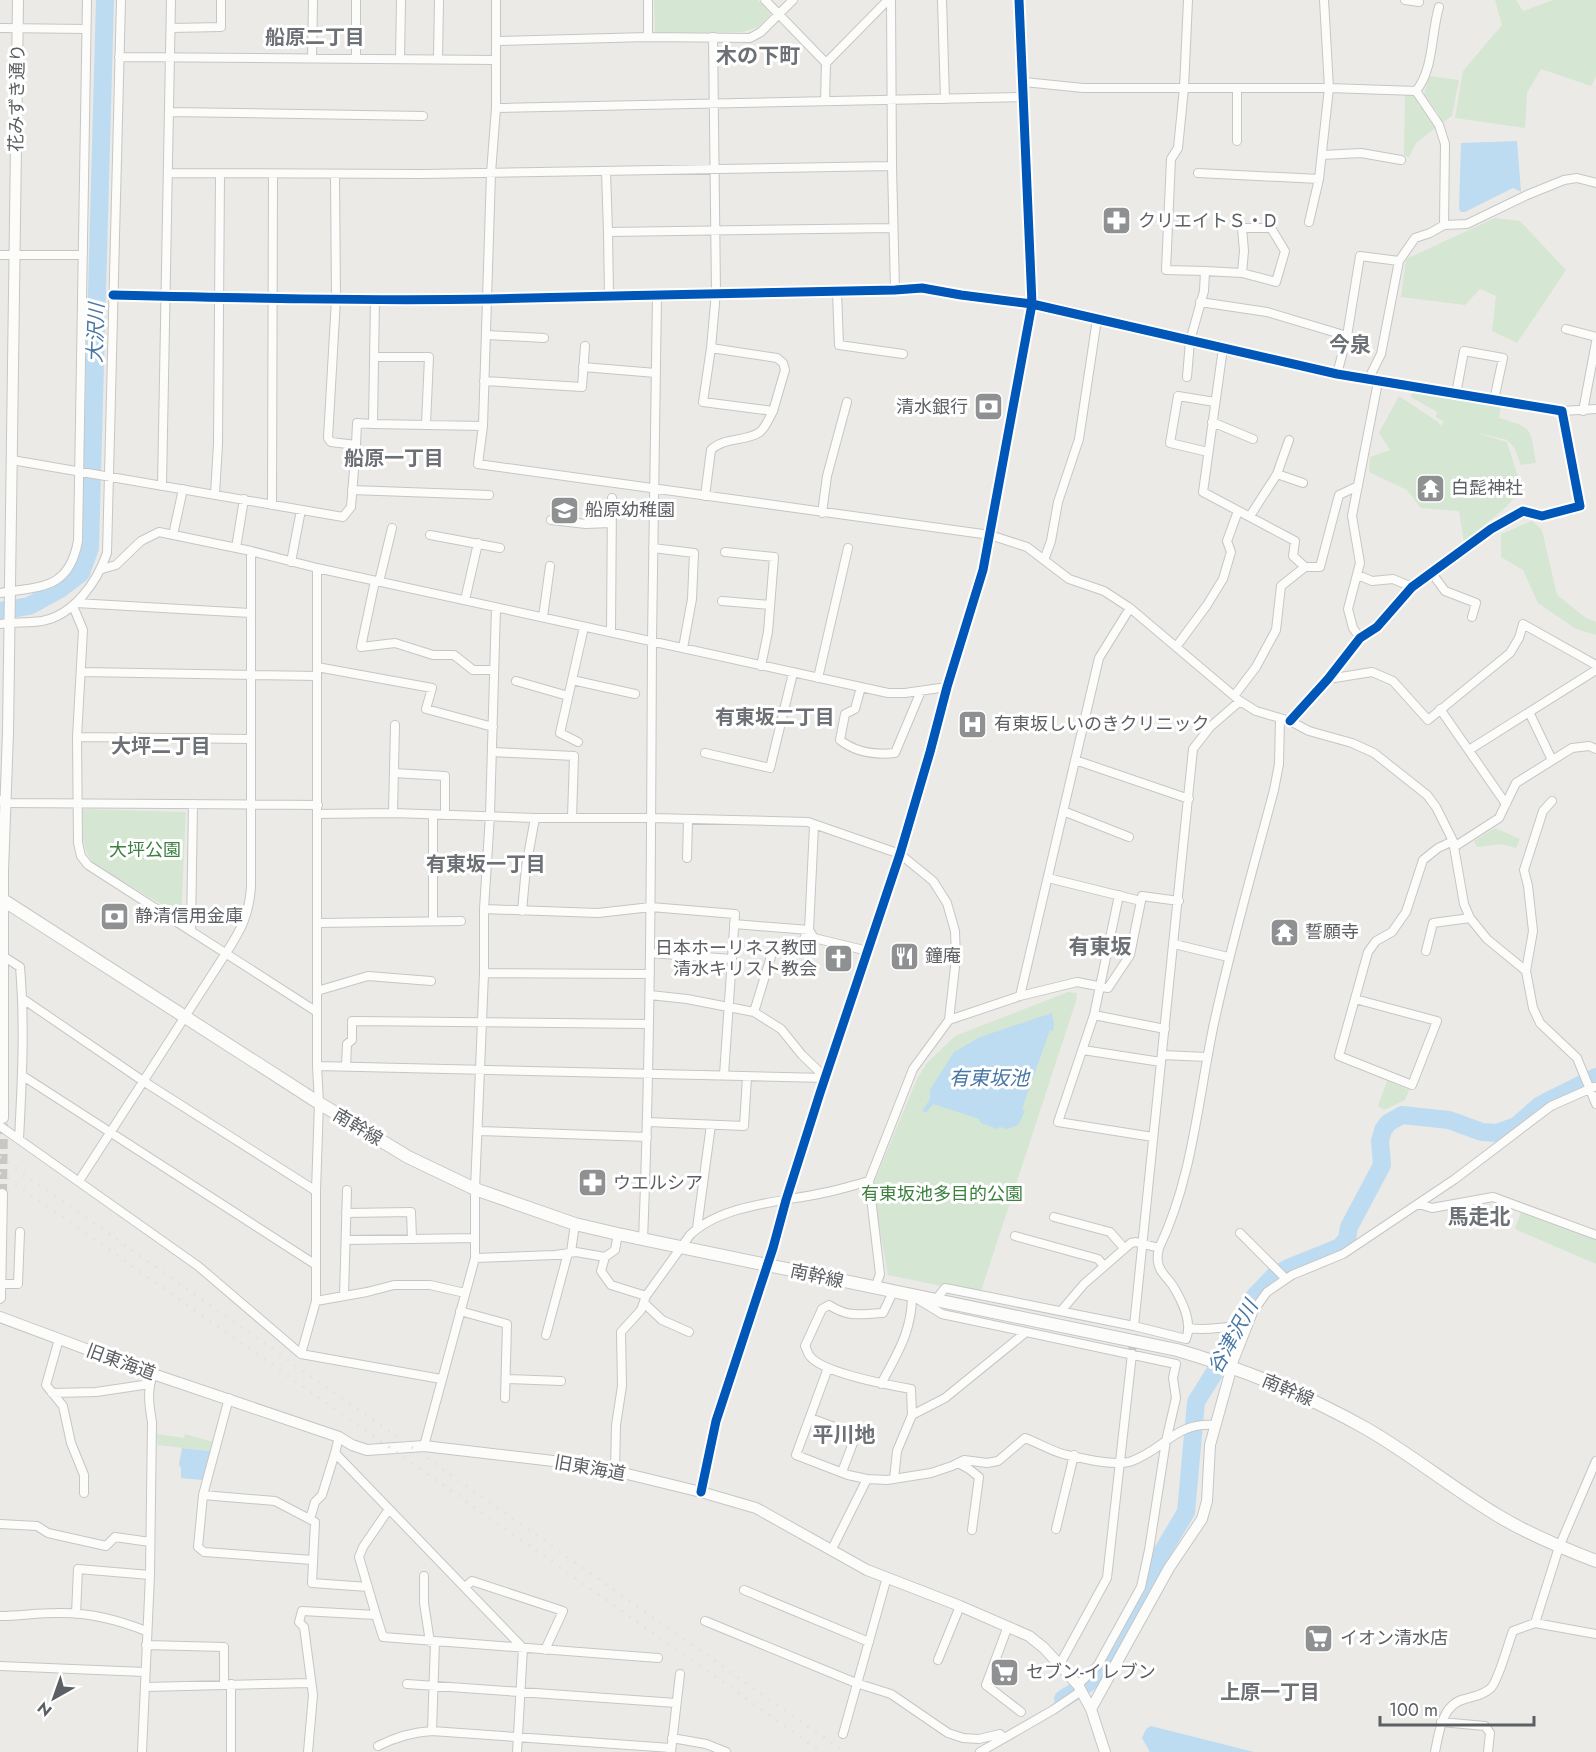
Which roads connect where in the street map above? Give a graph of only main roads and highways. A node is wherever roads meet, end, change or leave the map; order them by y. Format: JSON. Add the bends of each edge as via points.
{"nodes":[{"id":1,"x":2,"y":899,"type":"edge"},
{"id":2,"x":1596,"y":1561,"type":"edge"}],
"edges":[{"from":1,"to":2,"type":"main road","name":"南幹線","via":[[408,1157],[475,1189],[575,1224],[643,1240],[1177,1350],[1232,1366],[1325,1406],[1498,1515],[1559,1547]]}]}
